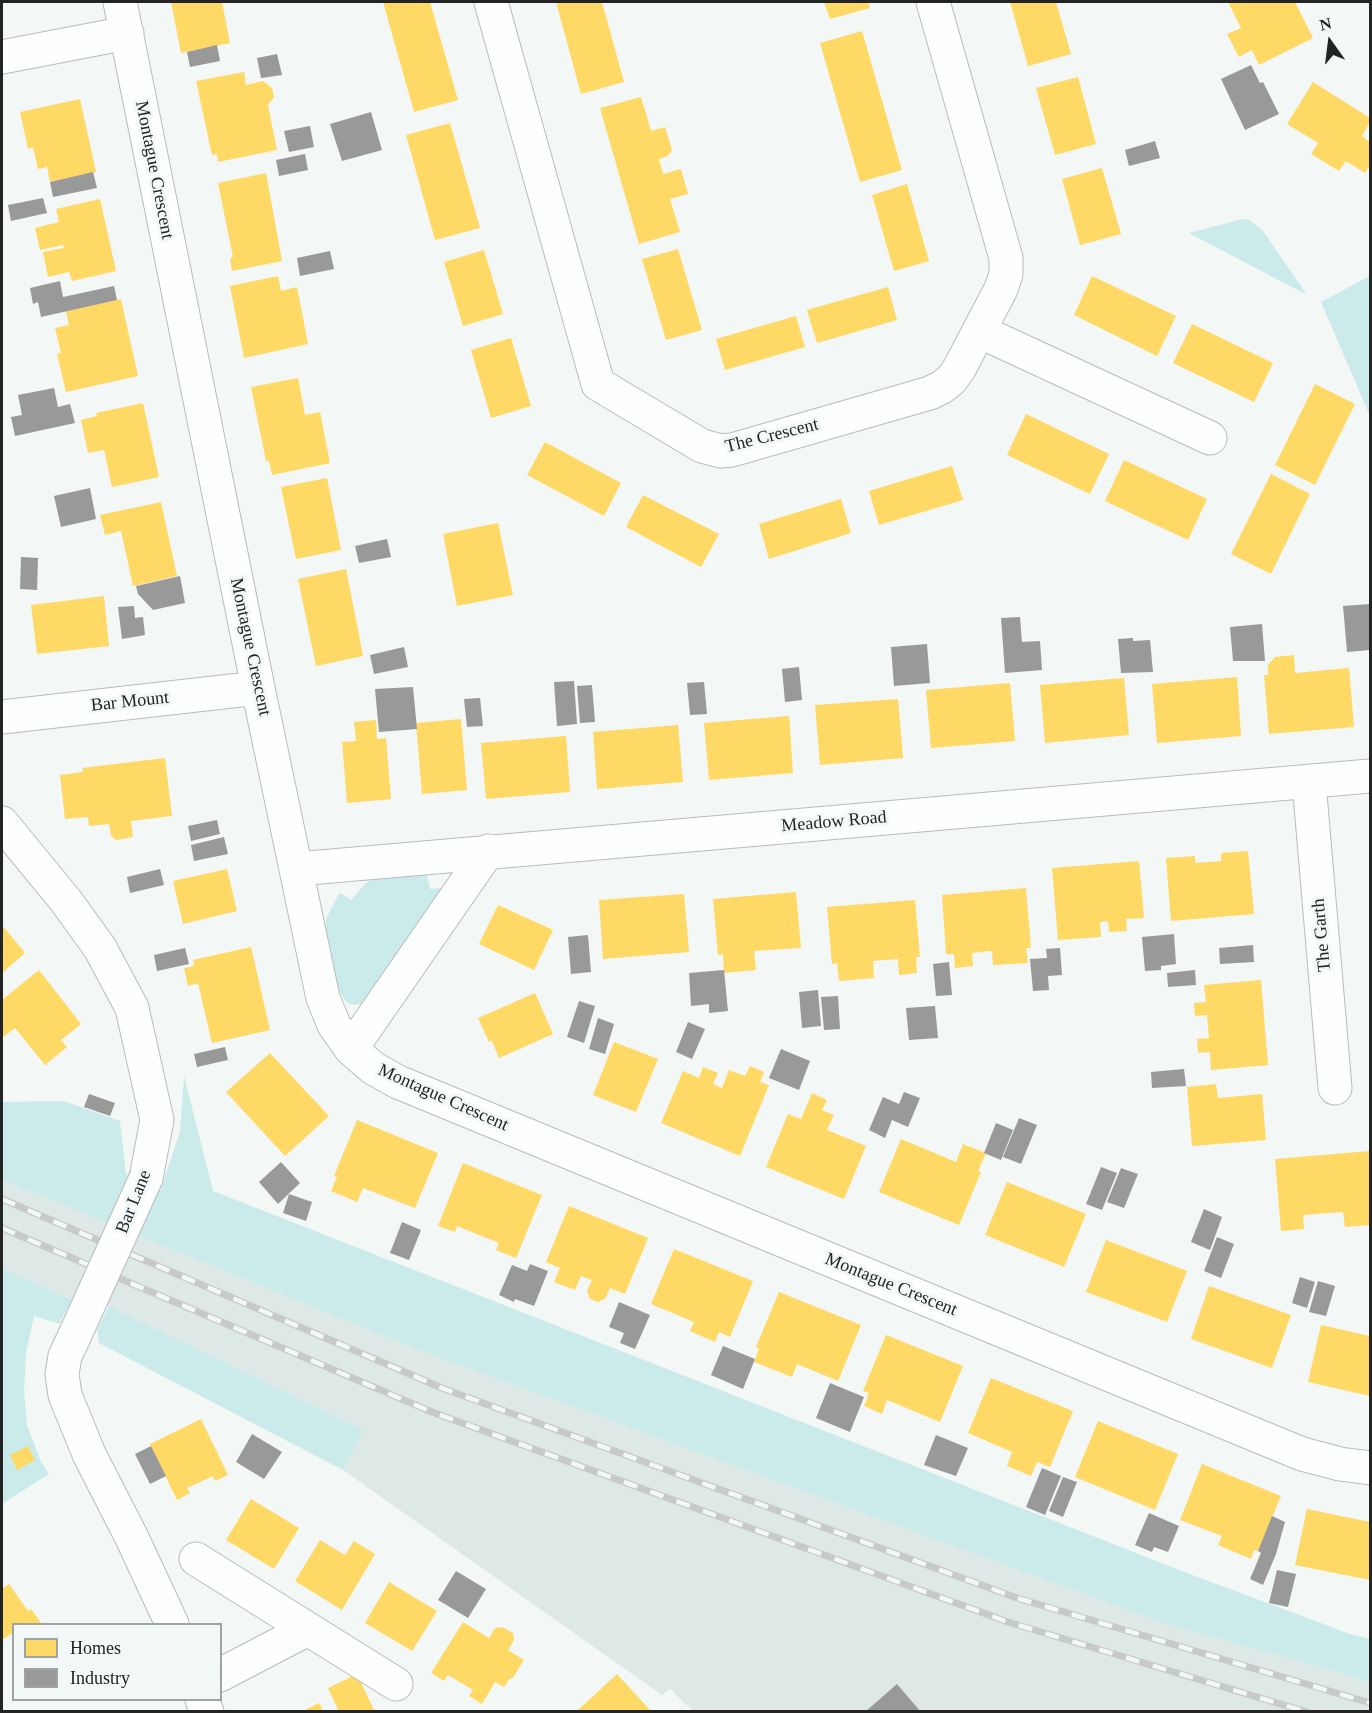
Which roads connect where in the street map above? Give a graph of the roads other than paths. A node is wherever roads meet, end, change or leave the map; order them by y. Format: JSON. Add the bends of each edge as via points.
{"nodes":[{"id":1,"x":120,"y":2,"type":"edge"},
{"id":2,"x":491,"y":2,"type":"edge"},
{"id":3,"x":933,"y":2,"type":"edge"},
{"id":4,"x":127,"y":33,"type":"junction"},
{"id":5,"x":2,"y":57,"type":"edge"},
{"id":6,"x":979,"y":331,"type":"junction"},
{"id":7,"x":1210,"y":438,"type":"dead end"},
{"id":8,"x":258,"y":688,"type":"junction"},
{"id":9,"x":2,"y":717,"type":"edge"},
{"id":10,"x":1371,"y":776,"type":"edge"},
{"id":11,"x":1309,"y":782,"type":"junction"},
{"id":12,"x":2,"y":823,"type":"edge"},
{"id":13,"x":488,"y":851,"type":"junction"},
{"id":14,"x":297,"y":868,"type":"junction"},
{"id":15,"x":351,"y":1049,"type":"junction"},
{"id":16,"x":1335,"y":1088,"type":"dead end"},
{"id":17,"x":1371,"y":1468,"type":"edge"},
{"id":18,"x":196,"y":1559,"type":"dead end"},
{"id":19,"x":171,"y":1623,"type":"edge"},
{"id":20,"x":308,"y":1629,"type":"junction"},
{"id":21,"x":222,"y":1674,"type":"edge"},
{"id":22,"x":396,"y":1684,"type":"dead end"}],
"edges":[{"from":1,"to":4,"type":"street","name":"Montague Crescent"},
{"from":2,"to":6,"type":"street","name":"The Crescent","via":[[598,384],[702,446],[732,450],[936,390],[951,380]]},
{"from":3,"to":6,"type":"street","name":"The Crescent","via":[[1006,258],[1004,280]]},
{"from":4,"to":5,"type":"street"},
{"from":4,"to":8,"type":"street","name":"Montague Crescent"},
{"from":6,"to":7,"type":"street"},
{"from":8,"to":9,"type":"street","name":"Bar Mount"},
{"from":8,"to":14,"type":"street","name":"Montague Crescent"},
{"from":10,"to":11,"type":"street","name":"Meadow Road"},
{"from":11,"to":13,"type":"street","name":"Meadow Road"},
{"from":11,"to":16,"type":"street","name":"The Garth"},
{"from":12,"to":19,"type":"street","name":"Bar Lane","bridge":true,"via":[[100,948],[132,1008],[157,1120],[146,1178],[65,1356],[62,1374],[65,1395],[89,1454]]},
{"from":13,"to":14,"type":"street","name":"Meadow Road"},
{"from":13,"to":15,"type":"street"},
{"from":14,"to":15,"type":"street","name":"Montague Crescent","via":[[323,998],[334,1025]]},
{"from":15,"to":17,"type":"street","name":"Montague Crescent","via":[[373,1068],[409,1086],[1302,1454]]},
{"from":18,"to":20,"type":"street"},
{"from":20,"to":21,"type":"street"},
{"from":20,"to":22,"type":"street"}]}
